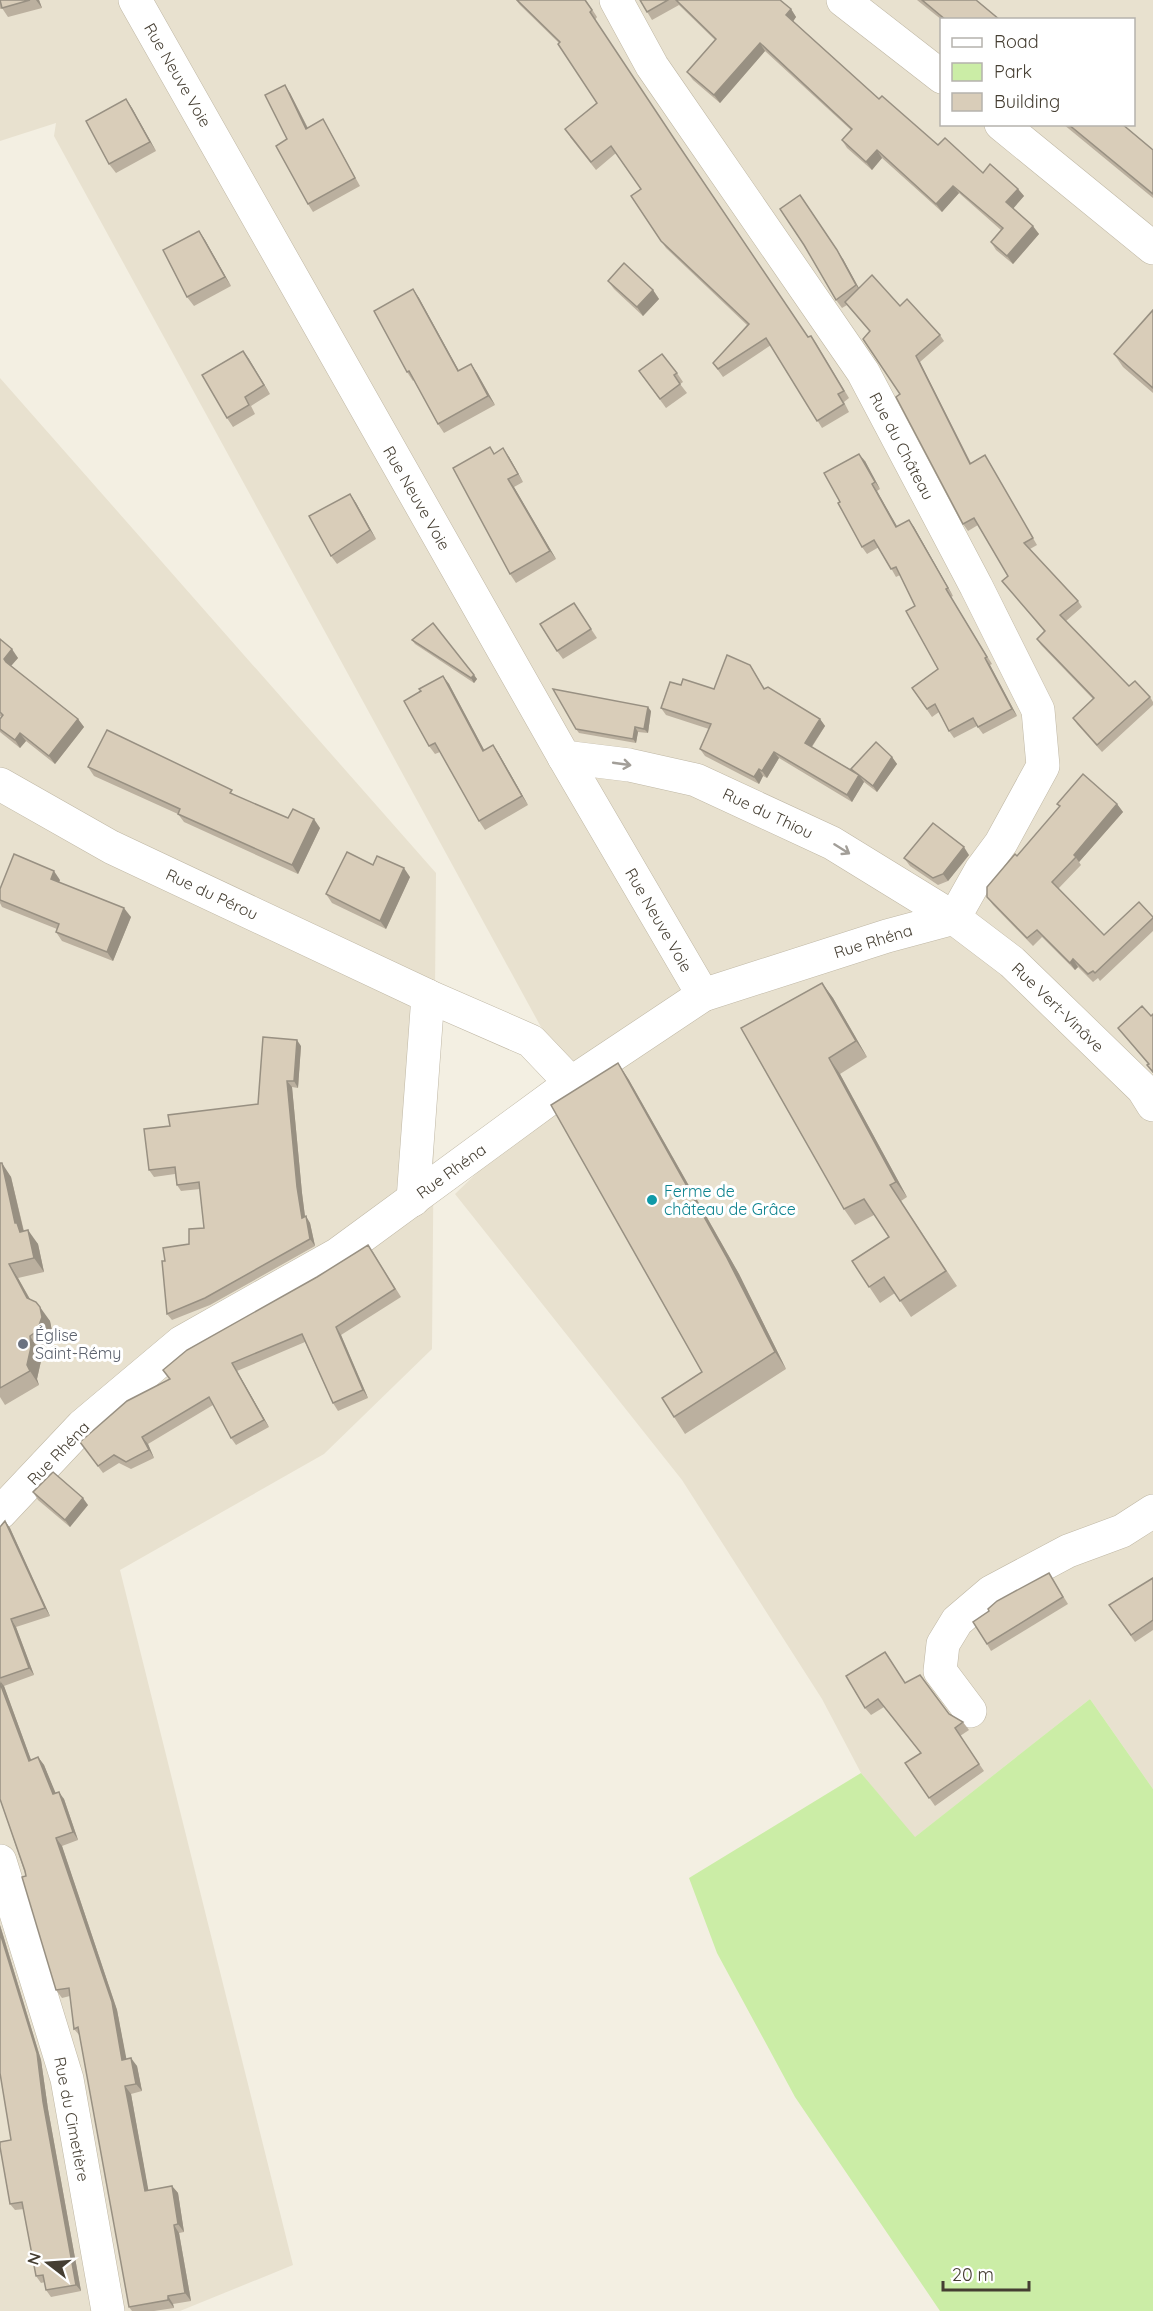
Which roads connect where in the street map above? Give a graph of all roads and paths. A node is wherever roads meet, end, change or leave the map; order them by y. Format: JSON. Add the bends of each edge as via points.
{"nodes":[{"id":1,"x":135,"y":0,"type":"edge"},
{"id":2,"x":616,"y":0,"type":"edge"},
{"id":3,"x":843,"y":0,"type":"edge"},
{"id":4,"x":940,"y":75,"type":"edge"},
{"id":5,"x":1003,"y":126,"type":"edge"},
{"id":6,"x":1153,"y":248,"type":"edge"},
{"id":7,"x":564,"y":757,"type":"junction"},
{"id":8,"x":0,"y":784,"type":"edge"},
{"id":9,"x":954,"y":918,"type":"junction"},
{"id":10,"x":703,"y":994,"type":"junction"},
{"id":11,"x":428,"y":996,"type":"junction"},
{"id":12,"x":571,"y":1083,"type":"junction"},
{"id":13,"x":1153,"y":1105,"type":"edge"},
{"id":14,"x":413,"y":1200,"type":"junction"},
{"id":15,"x":1153,"y":1511,"type":"edge"},
{"id":16,"x":0,"y":1513,"type":"edge"},
{"id":17,"x":970,"y":1711,"type":"dead end"},
{"id":18,"x":0,"y":1861,"type":"edge"},
{"id":19,"x":108,"y":2311,"type":"edge"}],
"edges":[{"from":1,"to":7,"type":"street","name":"Rue Neuve Voie"},
{"from":2,"to":9,"type":"street","name":"Rue du Château","via":[[652,66],[863,372],[1038,710],[1043,766]]},
{"from":3,"to":4,"type":"street"},
{"from":5,"to":6,"type":"street"},
{"from":7,"to":9,"type":"street","name":"Rue du Thiou","one_way":true,"via":[[629,765],[696,780],[832,843]]},
{"from":7,"to":10,"type":"street","name":"Rue Neuve Voie"},
{"from":8,"to":11,"type":"street","name":"Rue du Pérou","via":[[111,847]]},
{"from":9,"to":10,"type":"street","name":"Rue Rhéna"},
{"from":9,"to":13,"type":"street","name":"Rue Vert-Vinâve","via":[[1012,962],[1143,1089]]},
{"from":10,"to":12,"type":"street","name":"Rue Rhéna"},
{"from":11,"to":12,"type":"street","name":"Rue du Pérou","via":[[531,1041]]},
{"from":11,"to":14,"type":"street"},
{"from":12,"to":14,"type":"street","name":"Rue Rhéna"},
{"from":14,"to":16,"type":"street","name":"Rue Rhéna","via":[[338,1254],[182,1342],[82,1426]]},
{"from":15,"to":17,"type":"street","via":[[1122,1531],[1068,1551],[991,1592],[957,1621],[943,1644],[940,1671]]},
{"from":18,"to":19,"type":"street","name":"Rue du Cimetière","via":[[68,2079]]}]}
